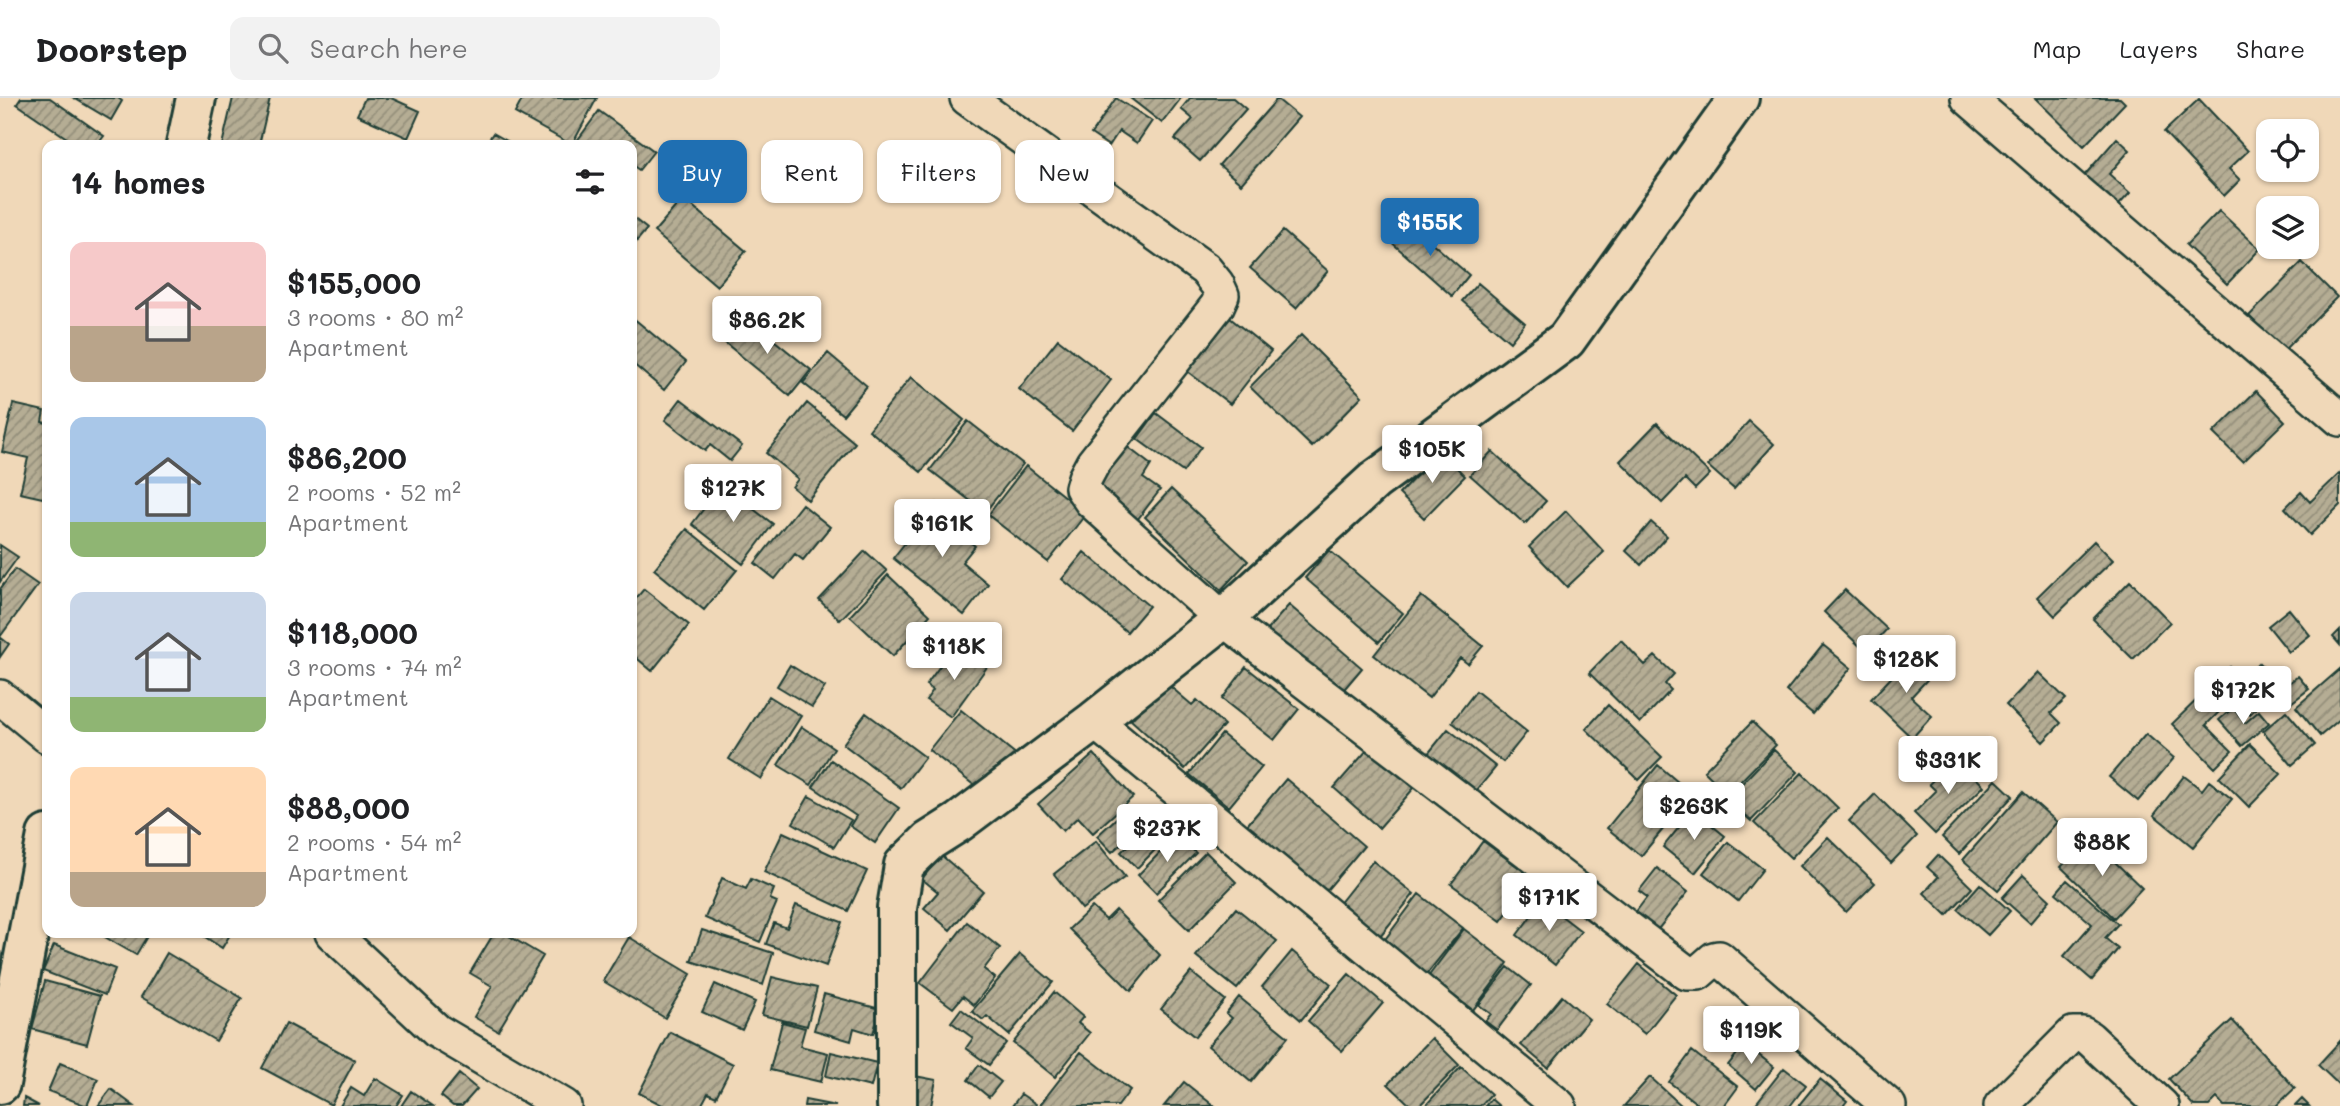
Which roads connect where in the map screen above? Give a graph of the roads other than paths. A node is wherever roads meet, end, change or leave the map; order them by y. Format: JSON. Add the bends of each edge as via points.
{"nodes":[{"id":1,"x":196,"y":98,"type":"edge"},
{"id":2,"x":967,"y":98,"type":"edge"},
{"id":3,"x":1739,"y":98,"type":"edge"},
{"id":4,"x":1968,"y":98,"type":"edge"},
{"id":5,"x":187,"y":140,"type":"edge"},
{"id":6,"x":2340,"y":419,"type":"edge"},
{"id":7,"x":1223,"y":619,"type":"junction"},
{"id":8,"x":0,"y":697,"type":"edge"},
{"id":9,"x":1094,"y":721,"type":"junction"},
{"id":10,"x":42,"y":732,"type":"edge"},
{"id":11,"x":42,"y":861,"type":"edge"},
{"id":12,"x":337,"y":938,"type":"edge"},
{"id":13,"x":0,"y":1084,"type":"edge"},
{"id":14,"x":564,"y":1106,"type":"edge"},
{"id":15,"x":897,"y":1106,"type":"edge"},
{"id":16,"x":1559,"y":1106,"type":"edge"},
{"id":17,"x":1889,"y":1106,"type":"edge"},
{"id":18,"x":2001,"y":1106,"type":"edge"},
{"id":19,"x":2162,"y":1106,"type":"edge"}],
"edges":[{"from":1,"to":5,"type":"street"},
{"from":2,"to":7,"type":"street","via":[[1205,269],[1217,284],[1222,295],[1217,306],[1093,463],[1082,488]]},
{"from":3,"to":7,"type":"street","via":[[1566,340],[1374,481]]},
{"from":4,"to":6,"type":"street"},
{"from":7,"to":9,"type":"street"},
{"from":7,"to":17,"type":"street","via":[[1687,974],[1698,974],[1719,958]]},
{"from":8,"to":10,"type":"street"},
{"from":9,"to":15,"type":"street","via":[[929,841],[904,865],[897,908]]},
{"from":9,"to":16,"type":"street"},
{"from":11,"to":13,"type":"street"},
{"from":12,"to":14,"type":"street","via":[[437,1031]]},
{"from":18,"to":19,"type":"street","via":[[2073,1034],[2083,1034]]}]}
